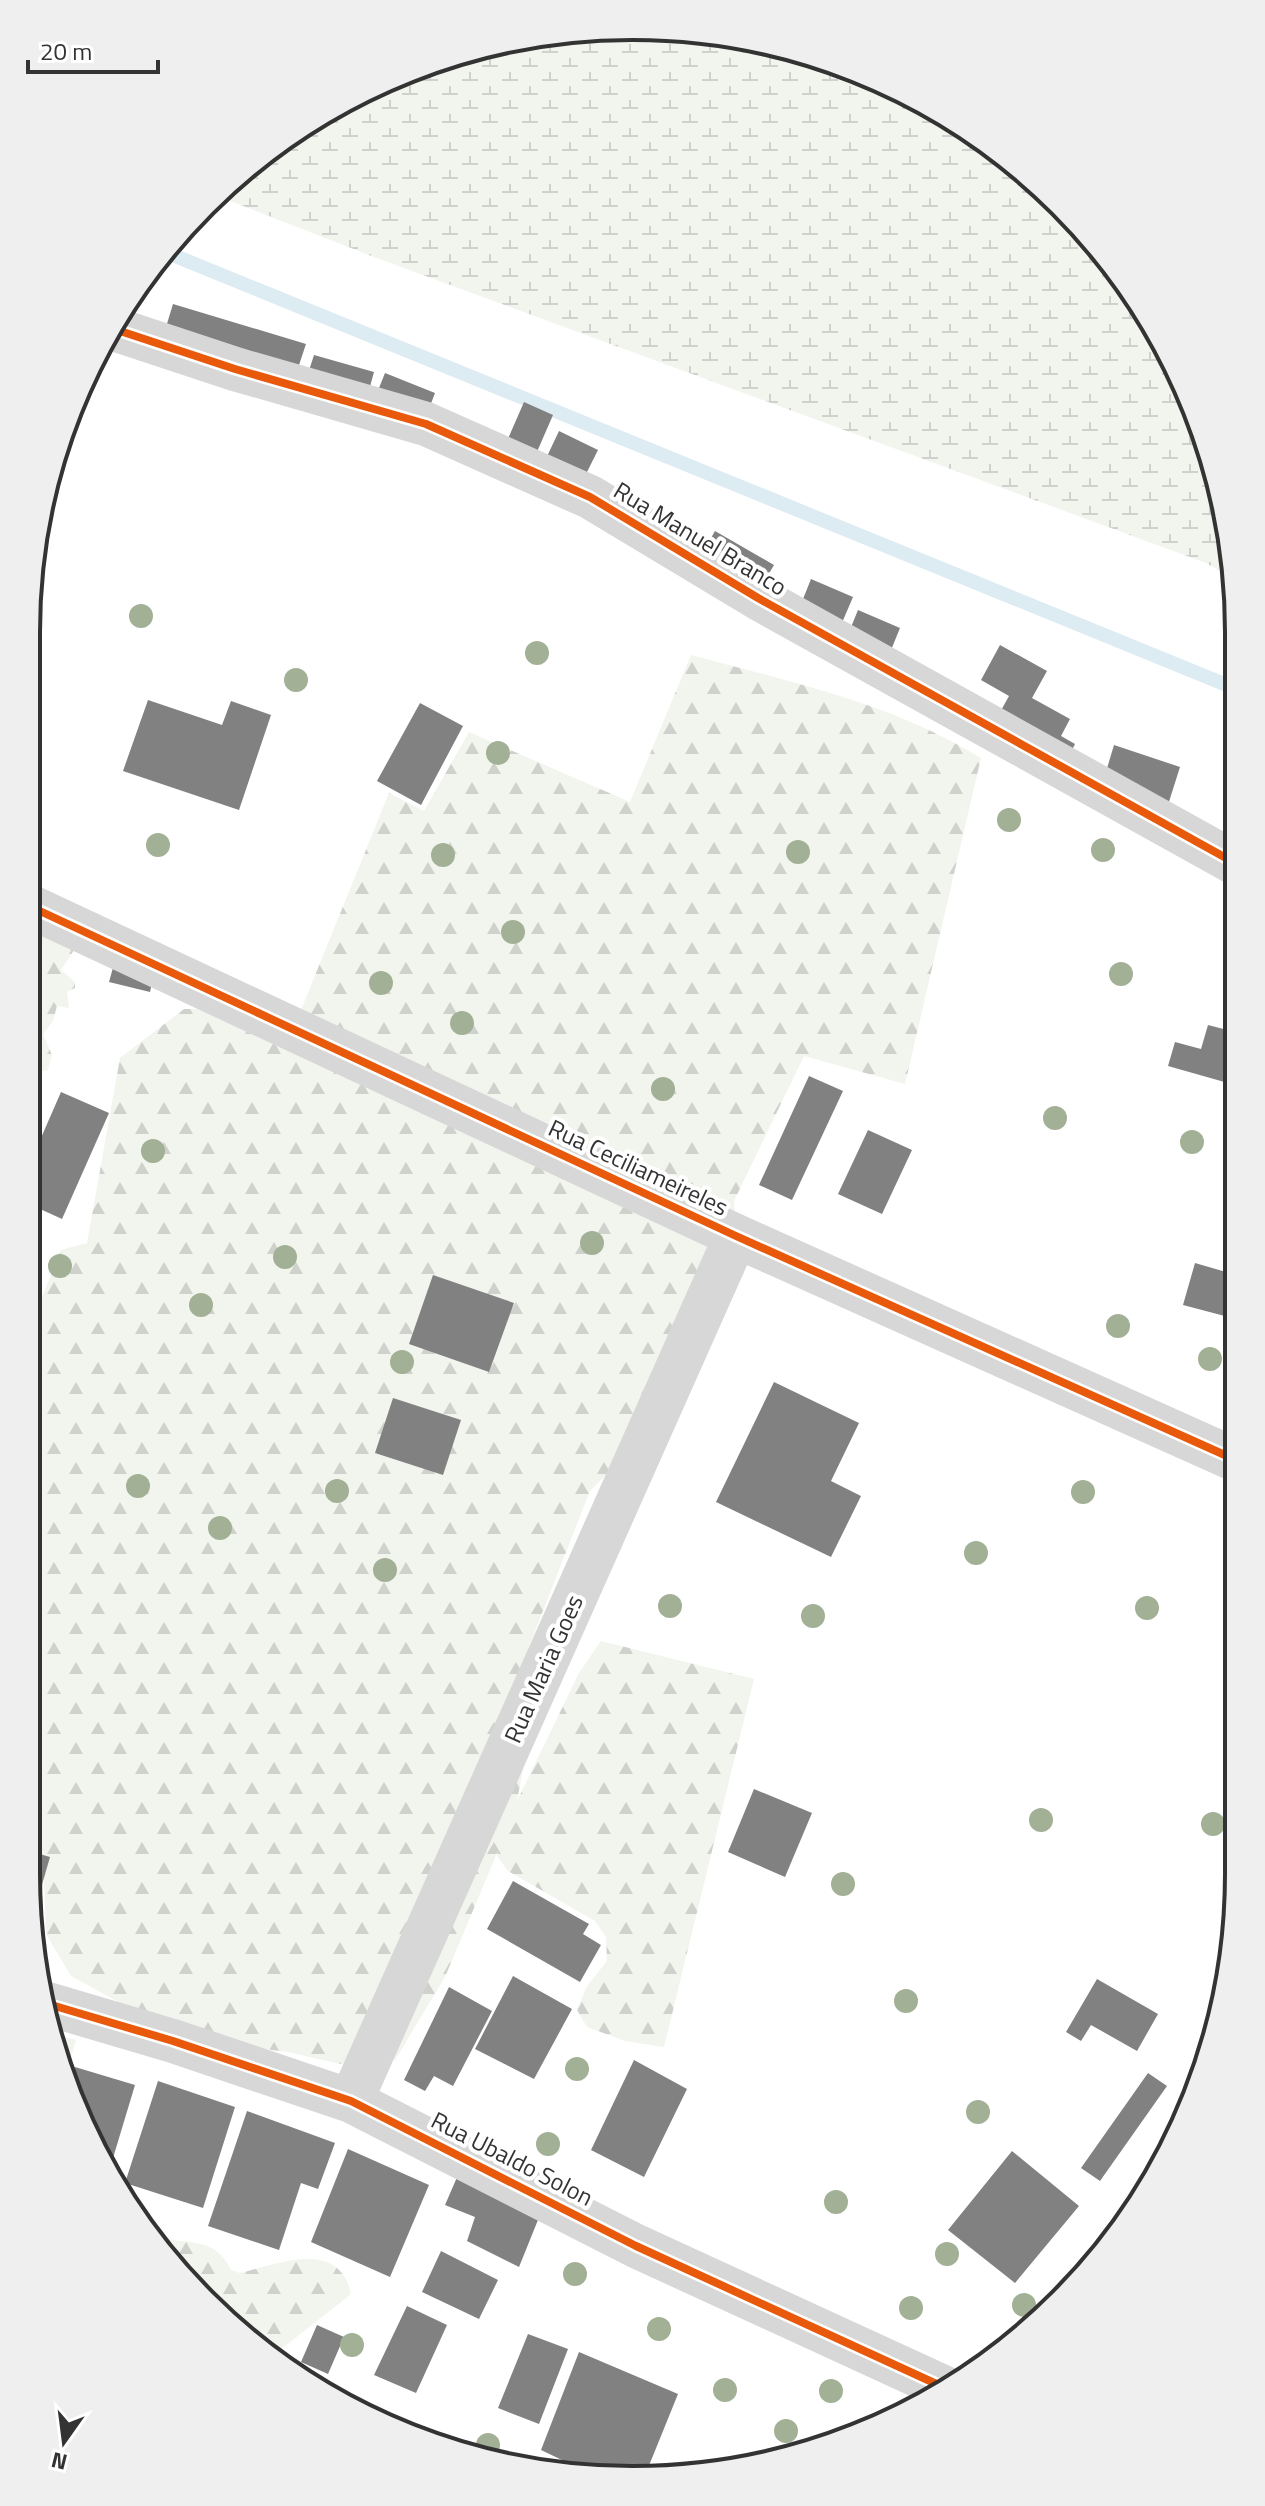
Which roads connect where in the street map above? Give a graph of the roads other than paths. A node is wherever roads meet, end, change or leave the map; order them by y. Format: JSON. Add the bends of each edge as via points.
{"nodes":[{"id":1,"x":122,"y":332,"type":"edge"},
{"id":2,"x":1225,"y":857,"type":"edge"},
{"id":3,"x":40,"y":915,"type":"edge"},
{"id":4,"x":736,"y":1236,"type":"junction"},
{"id":5,"x":1225,"y":1455,"type":"edge"},
{"id":6,"x":55,"y":2006,"type":"edge"},
{"id":7,"x":351,"y":2101,"type":"junction"},
{"id":8,"x":922,"y":2391,"type":"edge"}],
"edges":[{"from":1,"to":2,"type":"street","name":"Rua Manuel Branco","via":[[426,424],[577,491],[758,598]]},
{"from":3,"to":4,"type":"street","name":"Rua Ceciliameireles"},
{"from":4,"to":5,"type":"street","name":"Rua Ceciliameireles"},
{"from":4,"to":7,"type":"street","name":"Rua Maria Goes"},
{"from":6,"to":7,"type":"street","name":"Rua Ubaldo Solon"},
{"from":7,"to":8,"type":"street","name":"Rua Ubaldo Solon"}]}
